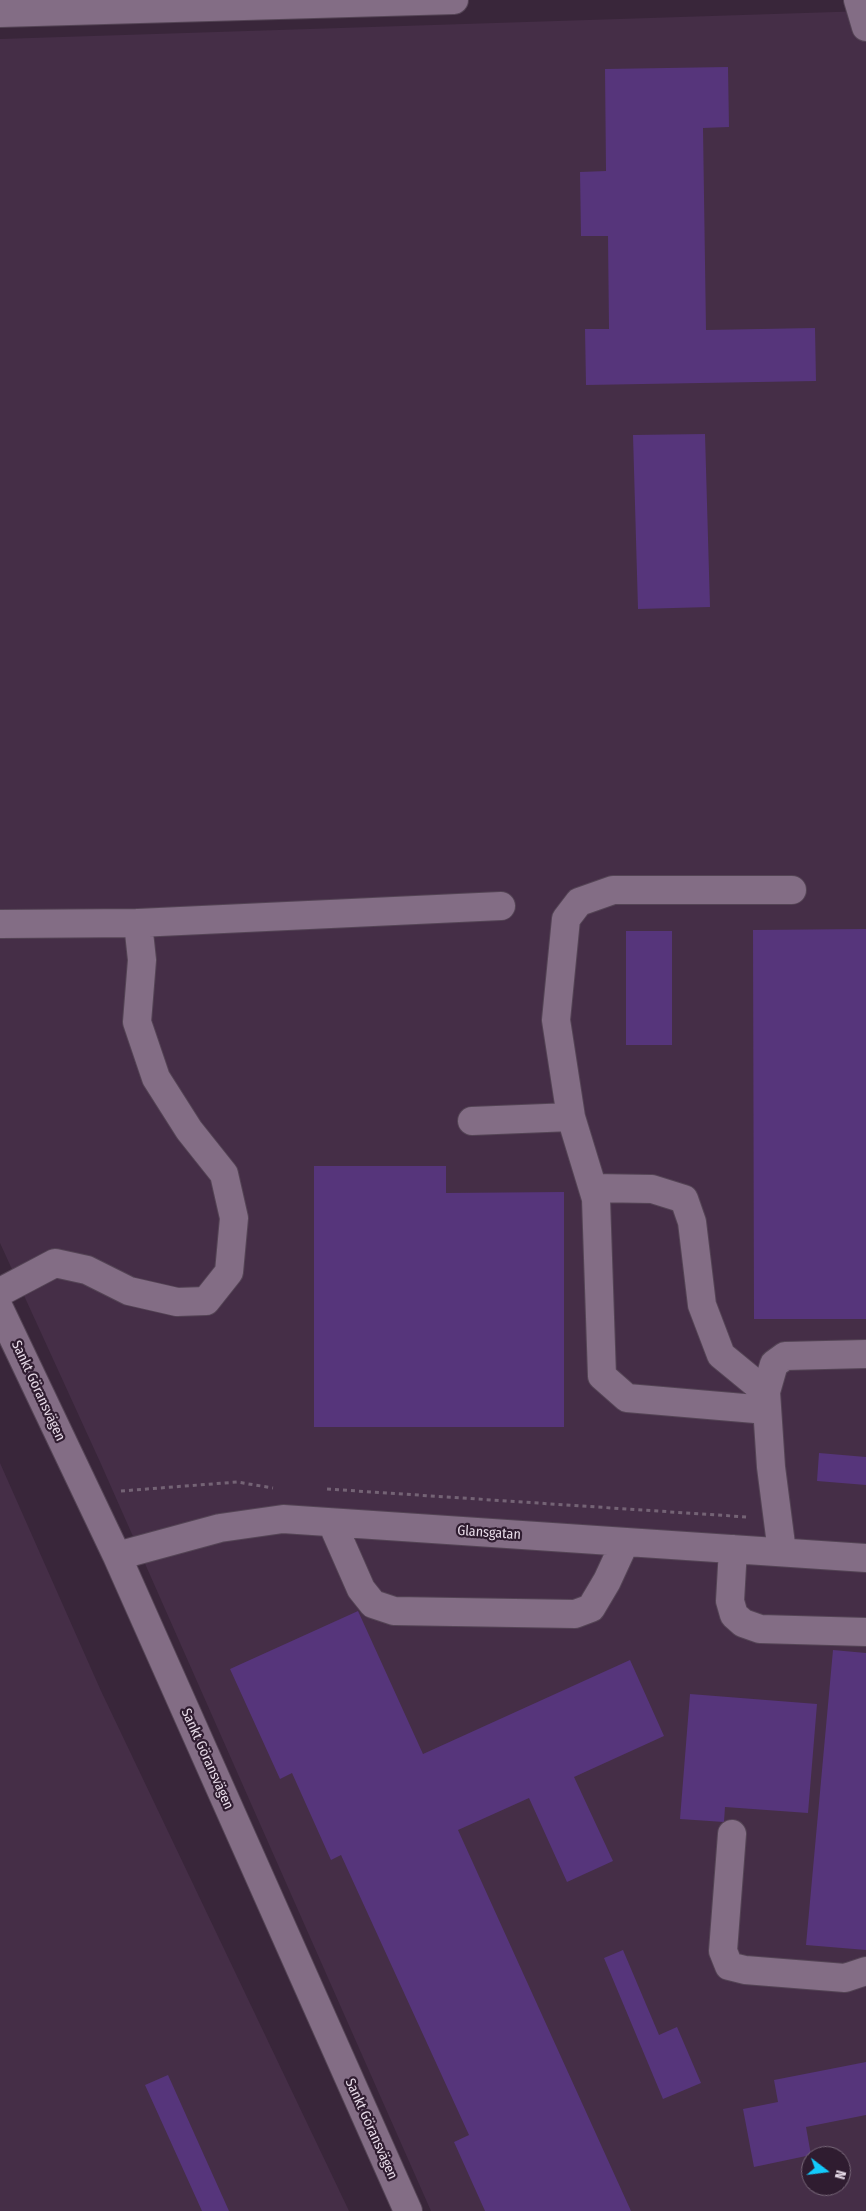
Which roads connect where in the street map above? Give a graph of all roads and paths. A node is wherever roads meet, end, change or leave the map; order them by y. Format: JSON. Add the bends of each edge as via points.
{"nodes":[{"id":1,"x":454,"y":0,"type":"edge"},
{"id":2,"x":858,"y":0,"type":"edge"},
{"id":3,"x":0,"y":13,"type":"edge"},
{"id":4,"x":866,"y":26,"type":"edge"},
{"id":5,"x":792,"y":890,"type":"dead end"},
{"id":6,"x":501,"y":906,"type":"dead end"},
{"id":7,"x":138,"y":923,"type":"junction"},
{"id":8,"x":0,"y":924,"type":"edge"},
{"id":9,"x":572,"y":1117,"type":"junction"},
{"id":10,"x":472,"y":1121,"type":"dead end"},
{"id":11,"x":593,"y":1188,"type":"junction"},
{"id":12,"x":0,"y":1292,"type":"edge"},
{"id":13,"x":0,"y":1310,"type":"edge"},
{"id":14,"x":866,"y":1354,"type":"edge"},
{"id":15,"x":766,"y":1401,"type":"junction"},
{"id":16,"x":332,"y":1523,"type":"junction"},
{"id":17,"x":625,"y":1542,"type":"junction"},
{"id":18,"x":734,"y":1549,"type":"junction"},
{"id":19,"x":782,"y":1552,"type":"junction"},
{"id":20,"x":117,"y":1556,"type":"junction"},
{"id":21,"x":866,"y":1558,"type":"edge"},
{"id":22,"x":866,"y":1632,"type":"edge"},
{"id":23,"x":732,"y":1834,"type":"dead end"},
{"id":24,"x":866,"y":1971,"type":"edge"},
{"id":25,"x":408,"y":2211,"type":"edge"}],
"edges":[{"from":1,"to":3,"type":"street"},
{"from":2,"to":4,"type":"street"},
{"from":5,"to":9,"type":"street","via":[[613,890],[579,902],[566,919],[556,1020]]},
{"from":6,"to":7,"type":"street"},
{"from":7,"to":8,"type":"street"},
{"from":7,"to":12,"type":"street","via":[[142,960],[137,1022],[156,1078],[189,1130],[224,1174],[234,1218],[229,1272],[206,1301],[177,1302],[129,1291],[87,1270],[55,1263]]},
{"from":9,"to":10,"type":"street"},
{"from":9,"to":11,"type":"street"},
{"from":11,"to":15,"type":"street","via":[[652,1189],[684,1199],[692,1222],[702,1305],[721,1355]]},
{"from":11,"to":15,"type":"street","via":[[602,1376],[627,1398]]},
{"from":13,"to":20,"type":"street","name":"Sankt Göransvägen"},
{"from":14,"to":15,"type":"street","via":[[785,1356],[774,1364]]},
{"from":15,"to":19,"type":"street"},
{"from":16,"to":17,"type":"street","name":"Glansgatan"},
{"from":16,"to":17,"type":"street","via":[[361,1589],[374,1604],[394,1611],[575,1614],[591,1608]]},
{"from":16,"to":20,"type":"street","name":"Glansgatan","via":[[283,1520],[220,1528]]},
{"from":17,"to":18,"type":"street","name":"Glansgatan"},
{"from":18,"to":19,"type":"street","name":"Glansgatan"},
{"from":18,"to":22,"type":"street","via":[[730,1601],[734,1615],[743,1622],[760,1628]]},
{"from":19,"to":21,"type":"street","name":"Glansgatan"},
{"from":20,"to":25,"type":"street","name":"Sankt Göransvägen"},
{"from":23,"to":24,"type":"street","via":[[722,1951],[728,1966],[845,1978]]}]}
